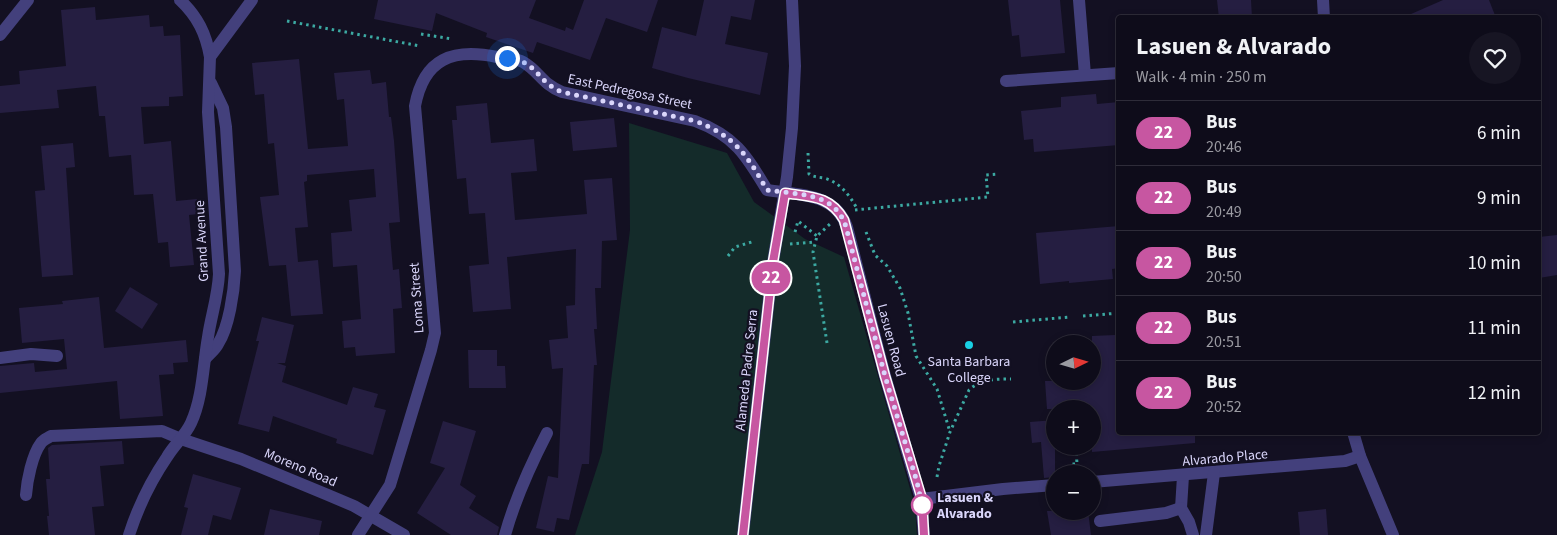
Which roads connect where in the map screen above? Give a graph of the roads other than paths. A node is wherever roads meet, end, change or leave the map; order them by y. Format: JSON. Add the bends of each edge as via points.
{"nodes":[{"id":1,"x":28,"y":0,"type":"edge"},
{"id":2,"x":180,"y":0,"type":"edge"},
{"id":3,"x":252,"y":0,"type":"edge"},
{"id":4,"x":792,"y":0,"type":"edge"},
{"id":5,"x":1079,"y":0,"type":"edge"},
{"id":6,"x":1323,"y":0,"type":"edge"},
{"id":7,"x":1324,"y":15,"type":"edge"},
{"id":8,"x":0,"y":35,"type":"edge"},
{"id":9,"x":449,"y":57,"type":"joint"},
{"id":10,"x":210,"y":58,"type":"junction"},
{"id":11,"x":1116,"y":73,"type":"edge"},
{"id":12,"x":1085,"y":75,"type":"junction"},
{"id":13,"x":1006,"y":81,"type":"dead end"},
{"id":14,"x":785,"y":193,"type":"junction"},
{"id":15,"x":58,"y":356,"type":"dead end"},
{"id":16,"x":0,"y":358,"type":"edge"},
{"id":17,"x":547,"y":433,"type":"dead end"},
{"id":18,"x":1354,"y":435,"type":"edge"},
{"id":19,"x":181,"y":439,"type":"junction"},
{"id":20,"x":1360,"y":456,"type":"junction"},
{"id":21,"x":1214,"y":473,"type":"junction"},
{"id":22,"x":1183,"y":476,"type":"junction"},
{"id":23,"x":1101,"y":481,"type":"edge"},
{"id":24,"x":1046,"y":486,"type":"edge"},
{"id":25,"x":26,"y":495,"type":"dead end"},
{"id":26,"x":922,"y":499,"type":"junction"},
{"id":27,"x":1181,"y":508,"type":"junction"},
{"id":28,"x":371,"y":516,"type":"junction"},
{"id":29,"x":1101,"y":520,"type":"edge"},
{"id":30,"x":129,"y":535,"type":"edge"},
{"id":31,"x":358,"y":535,"type":"edge"},
{"id":32,"x":404,"y":535,"type":"edge"},
{"id":33,"x":505,"y":535,"type":"edge"},
{"id":34,"x":743,"y":535,"type":"edge"},
{"id":35,"x":924,"y":535,"type":"edge"},
{"id":36,"x":1193,"y":535,"type":"edge"},
{"id":37,"x":1206,"y":535,"type":"edge"},
{"id":38,"x":1393,"y":535,"type":"edge"}],
"edges":[{"from":1,"to":8,"type":"street"},
{"from":2,"to":10,"type":"street","via":[[201,25]]},
{"from":3,"to":10,"type":"street"},
{"from":4,"to":14,"type":"street","name":"Alameda Padre Serra","via":[[794,98]]},
{"from":5,"to":12,"type":"street"},
{"from":6,"to":7,"type":"street"},
{"from":9,"to":14,"type":"street","name":"East Pedregosa Street","via":[[480,53],[521,61],[552,88],[562,92],[695,121],[729,139],[747,157],[767,190]]},
{"from":9,"to":28,"type":"street","name":"Loma Street","via":[[427,74],[419,88],[415,106],[434,319],[433,342],[390,485]]},
{"from":10,"to":19,"type":"street","name":"Grand Avenue","via":[[208,112],[219,287],[197,407]]},
{"from":11,"to":12,"type":"street"},
{"from":12,"to":13,"type":"street"},
{"from":14,"to":26,"type":"street","name":"Lasuen Road","via":[[822,199],[832,204],[842,216]]},
{"from":14,"to":34,"type":"street","name":"Alameda Padre Serra","via":[[773,262]]},
{"from":15,"to":16,"type":"street","via":[[31,354]]},
{"from":17,"to":33,"type":"street","via":[[515,502]]},
{"from":18,"to":20,"type":"street"},
{"from":19,"to":25,"type":"street","name":"Moreno Road","via":[[162,431],[51,436],[41,443],[34,457]]},
{"from":19,"to":28,"type":"street","name":"Moreno Road","via":[[241,458]]},
{"from":19,"to":30,"type":"street","name":"Grand Avenue","via":[[149,485]]},
{"from":20,"to":21,"type":"street","name":"Alvarado Place","via":[[1345,461]]},
{"from":20,"to":38,"type":"street"},
{"from":21,"to":22,"type":"street","name":"Alvarado Place"},
{"from":21,"to":37,"type":"street"},
{"from":22,"to":23,"type":"street","name":"Alvarado Place"},
{"from":22,"to":27,"type":"street"},
{"from":24,"to":26,"type":"street"},
{"from":26,"to":35,"type":"street","name":"Lasuen Road"},
{"from":27,"to":29,"type":"street","via":[[1166,513]]},
{"from":27,"to":36,"type":"street"},
{"from":28,"to":31,"type":"street","name":"Loma Street"},
{"from":28,"to":32,"type":"street","name":"Moreno Road"}]}
